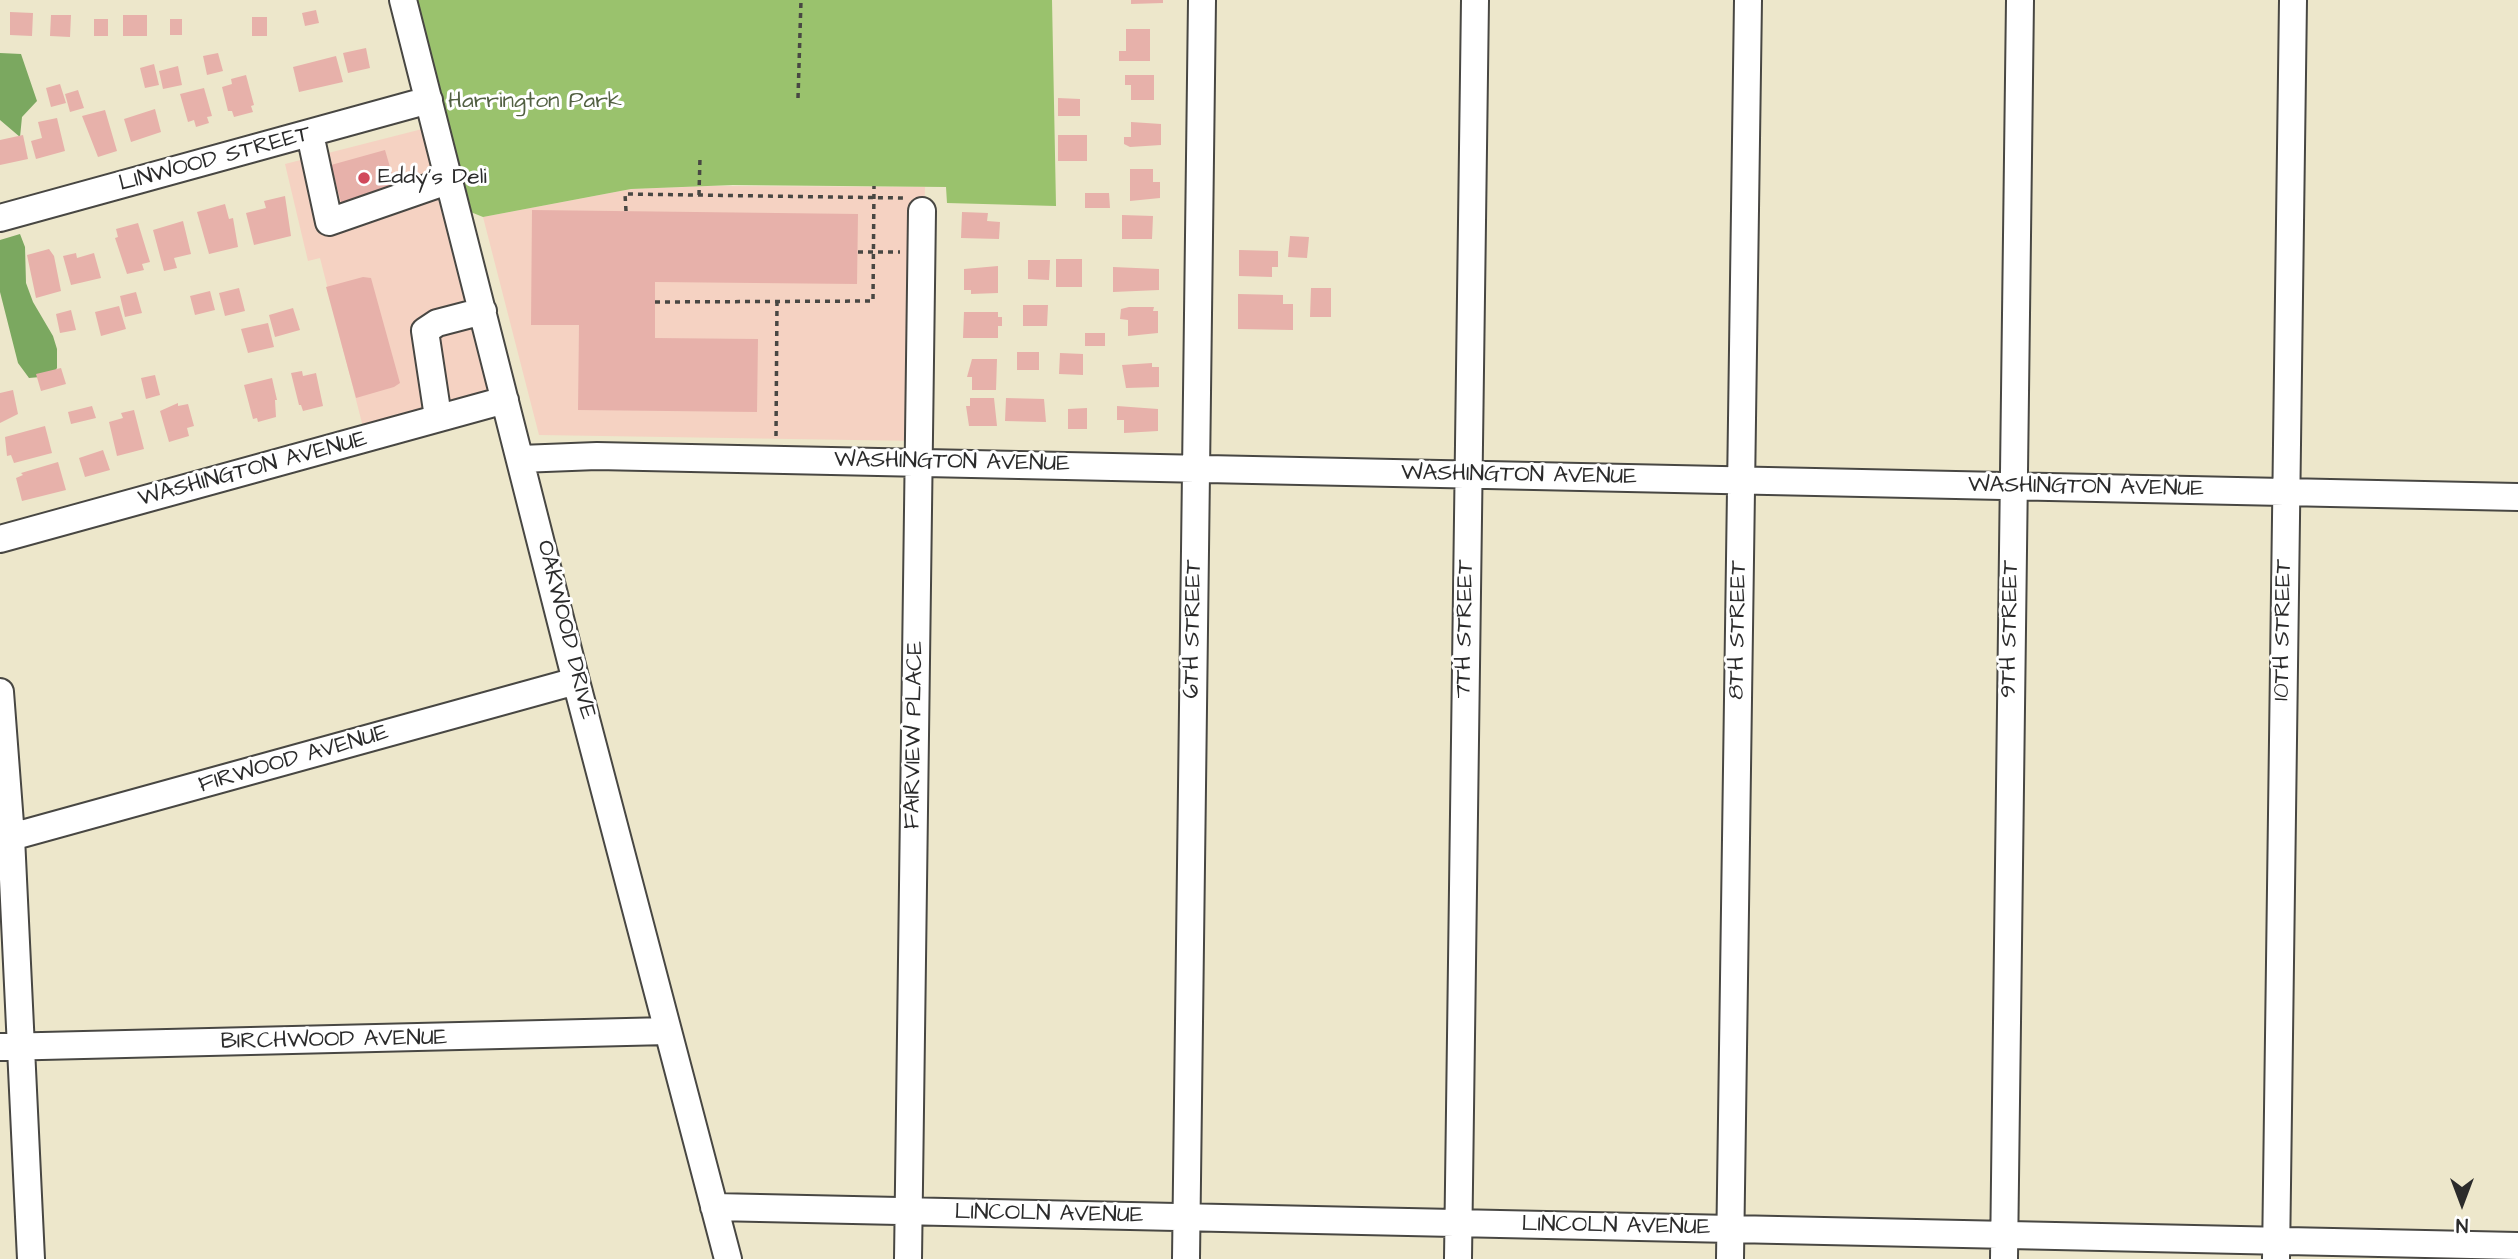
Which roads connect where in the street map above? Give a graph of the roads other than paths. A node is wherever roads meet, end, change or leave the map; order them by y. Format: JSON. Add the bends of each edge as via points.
{"nodes":[{"id":1,"x":403,"y":0,"type":"edge"},
{"id":2,"x":1202,"y":0,"type":"edge"},
{"id":3,"x":1475,"y":0,"type":"edge"},
{"id":4,"x":1748,"y":0,"type":"edge"},
{"id":5,"x":2020,"y":0,"type":"edge"},
{"id":6,"x":2292,"y":0,"type":"edge"},
{"id":7,"x":429,"y":100,"type":"junction"},
{"id":8,"x":310,"y":134,"type":"junction"},
{"id":9,"x":450,"y":180,"type":"junction"},
{"id":10,"x":919,"y":205,"type":"road end"},
{"id":11,"x":0,"y":218,"type":"edge"},
{"id":12,"x":483,"y":311,"type":"junction"},
{"id":13,"x":505,"y":400,"type":"junction"},
{"id":14,"x":438,"y":417,"type":"junction"},
{"id":15,"x":520,"y":459,"type":"junction"},
{"id":16,"x":917,"y":463,"type":"junction"},
{"id":17,"x":1196,"y":468,"type":"junction"},
{"id":18,"x":1468,"y":476,"type":"junction"},
{"id":19,"x":1741,"y":481,"type":"junction"},
{"id":20,"x":2013,"y":486,"type":"junction"},
{"id":21,"x":2286,"y":491,"type":"junction"},
{"id":22,"x":2518,"y":497,"type":"edge"},
{"id":23,"x":2,"y":535,"type":"edge"},
{"id":24,"x":576,"y":681,"type":"junction"},
{"id":25,"x":0,"y":692,"type":"edge"},
{"id":26,"x":11,"y":837,"type":"junction"},
{"id":27,"x":668,"y":1031,"type":"junction"},
{"id":28,"x":10,"y":1047,"type":"edge"},
{"id":29,"x":714,"y":1207,"type":"junction"},
{"id":30,"x":907,"y":1212,"type":"junction"},
{"id":31,"x":1188,"y":1217,"type":"junction"},
{"id":32,"x":1459,"y":1225,"type":"junction"},
{"id":33,"x":1730,"y":1230,"type":"junction"},
{"id":34,"x":2518,"y":1246,"type":"edge"},
{"id":35,"x":2005,"y":1247,"type":"edge"},
{"id":36,"x":2276,"y":1251,"type":"edge"},
{"id":37,"x":31,"y":1259,"type":"edge"},
{"id":38,"x":728,"y":1259,"type":"edge"},
{"id":39,"x":908,"y":1259,"type":"edge"},
{"id":40,"x":1186,"y":1259,"type":"edge"},
{"id":41,"x":1458,"y":1259,"type":"edge"},
{"id":42,"x":1730,"y":1259,"type":"edge"}],
"edges":[{"from":1,"to":7,"type":"street","name":"OAKWOOD DRIVE"},
{"from":2,"to":17,"type":"street","name":"6TH STREET"},
{"from":3,"to":18,"type":"street","name":"7TH STREET"},
{"from":4,"to":19,"type":"street","name":"8TH STREET"},
{"from":5,"to":20,"type":"street","name":"9TH STREET"},
{"from":6,"to":21,"type":"street","name":"10TH STREET"},
{"from":7,"to":8,"type":"street","name":"LINWOOD STREET"},
{"from":7,"to":9,"type":"street","name":"OAKWOOD DRIVE"},
{"from":8,"to":9,"type":"street","via":[[329,222]]},
{"from":8,"to":11,"type":"street","name":"LINWOOD STREET"},
{"from":9,"to":12,"type":"street","name":"OAKWOOD DRIVE"},
{"from":10,"to":16,"type":"street","name":"FAIRVIEW PLACE"},
{"from":12,"to":13,"type":"street","name":"OAKWOOD DRIVE"},
{"from":12,"to":14,"type":"street","via":[[437,323],[425,331]]},
{"from":13,"to":14,"type":"street","name":"WASHINGTON AVENUE"},
{"from":13,"to":15,"type":"street","name":"OAKWOOD DRIVE"},
{"from":14,"to":23,"type":"street","name":"WASHINGTON AVENUE"},
{"from":15,"to":16,"type":"street","name":"WASHINGTON AVENUE","via":[[597,456]]},
{"from":15,"to":24,"type":"street","name":"OAKWOOD DRIVE"},
{"from":16,"to":17,"type":"street","name":"WASHINGTON AVENUE"},
{"from":16,"to":30,"type":"street","name":"FAIRVIEW PLACE"},
{"from":17,"to":18,"type":"street","name":"WASHINGTON AVENUE"},
{"from":17,"to":31,"type":"street","name":"6TH STREET"},
{"from":18,"to":19,"type":"street","name":"WASHINGTON AVENUE"},
{"from":18,"to":32,"type":"street","name":"7TH STREET"},
{"from":19,"to":20,"type":"street","name":"WASHINGTON AVENUE"},
{"from":19,"to":33,"type":"street","name":"8TH STREET"},
{"from":20,"to":21,"type":"street","name":"WASHINGTON AVENUE"},
{"from":20,"to":35,"type":"street","name":"9TH STREET"},
{"from":21,"to":22,"type":"street","name":"WASHINGTON AVENUE"},
{"from":21,"to":36,"type":"street","name":"10TH STREET"},
{"from":24,"to":26,"type":"street","name":"FIRWOOD AVENUE"},
{"from":24,"to":27,"type":"street","name":"OAKWOOD DRIVE"},
{"from":25,"to":26,"type":"street"},
{"from":26,"to":28,"type":"street"},
{"from":27,"to":28,"type":"street","name":"BIRCHWOOD AVENUE"},
{"from":27,"to":29,"type":"street","name":"OAKWOOD DRIVE"},
{"from":28,"to":37,"type":"street"},
{"from":29,"to":30,"type":"street","name":"LINCOLN AVENUE"},
{"from":29,"to":38,"type":"street","name":"OAKWOOD DRIVE"},
{"from":30,"to":31,"type":"street","name":"LINCOLN AVENUE"},
{"from":30,"to":39,"type":"street","name":"FAIRVIEW PLACE"},
{"from":31,"to":32,"type":"street","name":"LINCOLN AVENUE"},
{"from":31,"to":40,"type":"street","name":"6TH STREET"},
{"from":32,"to":33,"type":"street","name":"LINCOLN AVENUE"},
{"from":32,"to":41,"type":"street","name":"7TH STREET"},
{"from":33,"to":35,"type":"street","name":"LINCOLN AVENUE"},
{"from":33,"to":42,"type":"street","name":"8TH STREET"},
{"from":34,"to":36,"type":"street","name":"LINCOLN AVENUE"},
{"from":35,"to":36,"type":"street","name":"LINCOLN AVENUE"}]}
